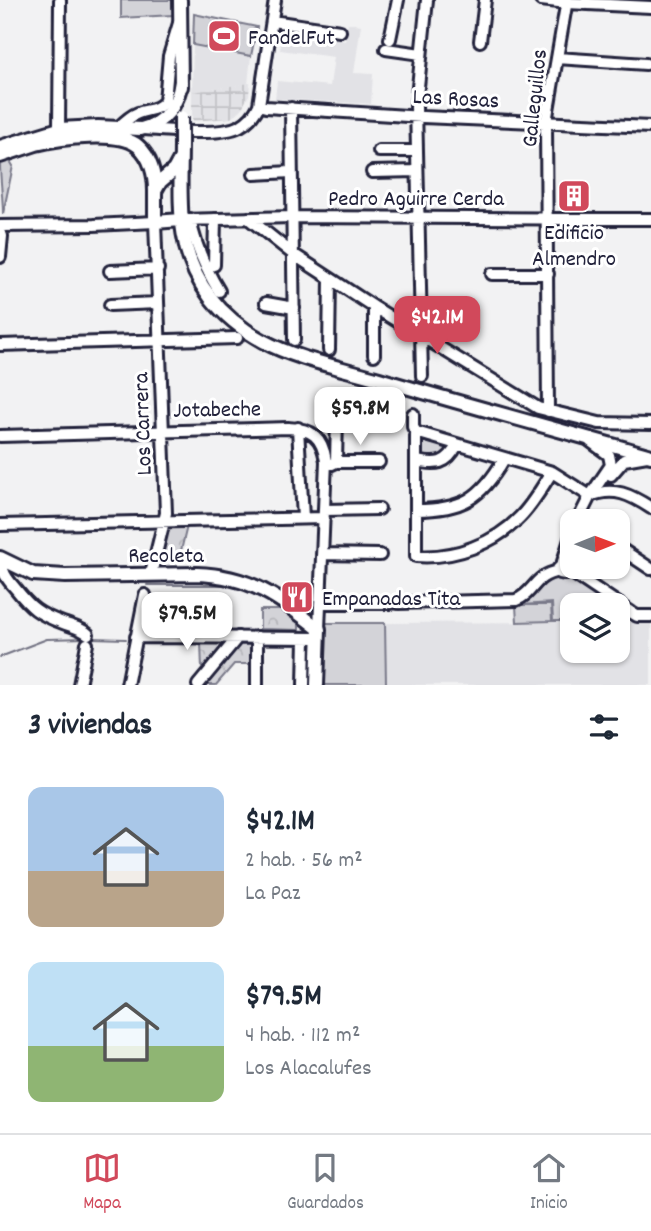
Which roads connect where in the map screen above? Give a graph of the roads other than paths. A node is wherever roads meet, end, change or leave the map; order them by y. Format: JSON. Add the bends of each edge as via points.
{"nodes":[{"id":1,"x":60,"y":0,"type":"edge"},
{"id":2,"x":180,"y":0,"type":"edge"},
{"id":3,"x":275,"y":0,"type":"edge"},
{"id":4,"x":398,"y":0,"type":"edge"},
{"id":5,"x":427,"y":0,"type":"edge"},
{"id":6,"x":485,"y":0,"type":"edge"},
{"id":7,"x":541,"y":0,"type":"edge"},
{"id":8,"x":567,"y":2,"type":"edge"},
{"id":9,"x":645,"y":5,"type":"edge"},
{"id":10,"x":180,"y":20,"type":"junction"},
{"id":11,"x":272,"y":21,"type":"junction"},
{"id":12,"x":340,"y":31,"type":"dead end"},
{"id":13,"x":480,"y":41,"type":"dead end"},
{"id":14,"x":421,"y":54,"type":"junction"},
{"id":15,"x":557,"y":58,"type":"junction"},
{"id":16,"x":646,"y":64,"type":"dead end"},
{"id":17,"x":181,"y":81,"type":"junction"},
{"id":18,"x":258,"y":105,"type":"junction"},
{"id":19,"x":291,"y":108,"type":"junction"},
{"id":20,"x":416,"y":116,"type":"junction"},
{"id":21,"x":547,"y":122,"type":"junction"},
{"id":22,"x":651,"y":127,"type":"edge"},
{"id":23,"x":118,"y":128,"type":"junction"},
{"id":24,"x":59,"y":129,"type":"junction"},
{"id":25,"x":141,"y":129,"type":"junction"},
{"id":26,"x":42,"y":142,"type":"junction"},
{"id":27,"x":0,"y":147,"type":"edge"},
{"id":28,"x":417,"y":150,"type":"junction"},
{"id":29,"x":379,"y":151,"type":"dead end"},
{"id":30,"x":0,"y":156,"type":"edge"},
{"id":31,"x":181,"y":157,"type":"junction"},
{"id":32,"x":417,"y":171,"type":"junction"},
{"id":33,"x":291,"y":172,"type":"junction"},
{"id":34,"x":372,"y":172,"type":"dead end"},
{"id":35,"x":254,"y":174,"type":"dead end"},
{"id":36,"x":155,"y":191,"type":"junction"},
{"id":37,"x":292,"y":217,"type":"junction"},
{"id":38,"x":248,"y":218,"type":"junction"},
{"id":39,"x":547,"y":218,"type":"junction"},
{"id":40,"x":185,"y":219,"type":"junction"},
{"id":41,"x":215,"y":219,"type":"junction"},
{"id":42,"x":418,"y":219,"type":"junction"},
{"id":43,"x":651,"y":219,"type":"edge"},
{"id":44,"x":155,"y":222,"type":"junction"},
{"id":45,"x":0,"y":226,"type":"edge"},
{"id":46,"x":0,"y":234,"type":"edge"},
{"id":47,"x":293,"y":254,"type":"junction"},
{"id":48,"x":0,"y":257,"type":"edge"},
{"id":49,"x":214,"y":265,"type":"dead end"},
{"id":50,"x":110,"y":271,"type":"dead end"},
{"id":51,"x":158,"y":272,"type":"junction"},
{"id":52,"x":492,"y":274,"type":"dead end"},
{"id":53,"x":548,"y":274,"type":"junction"},
{"id":54,"x":135,"y":275,"type":"dead end"},
{"id":55,"x":330,"y":278,"type":"junction"},
{"id":56,"x":219,"y":290,"type":"dead end"},
{"id":57,"x":158,"y":303,"type":"junction"},
{"id":58,"x":266,"y":303,"type":"dead end"},
{"id":59,"x":110,"y":305,"type":"dead end"},
{"id":60,"x":374,"y":307,"type":"junction"},
{"id":61,"x":294,"y":308,"type":"junction"},
{"id":62,"x":421,"y":336,"type":"junction"},
{"id":63,"x":237,"y":338,"type":"dead end"},
{"id":64,"x":159,"y":340,"type":"junction"},
{"id":65,"x":294,"y":340,"type":"dead end"},
{"id":66,"x":0,"y":345,"type":"edge"},
{"id":67,"x":329,"y":350,"type":"dead end"},
{"id":68,"x":374,"y":355,"type":"dead end"},
{"id":69,"x":422,"y":376,"type":"dead end"},
{"id":70,"x":548,"y":411,"type":"junction"},
{"id":71,"x":413,"y":414,"type":"dead end"},
{"id":72,"x":377,"y":416,"type":"dead end"},
{"id":73,"x":651,"y":424,"type":"edge"},
{"id":74,"x":298,"y":428,"type":"junction"},
{"id":75,"x":163,"y":431,"type":"junction"},
{"id":76,"x":416,"y":432,"type":"junction"},
{"id":77,"x":0,"y":436,"type":"edge"},
{"id":78,"x":581,"y":436,"type":"junction"},
{"id":79,"x":457,"y":445,"type":"junction"},
{"id":80,"x":651,"y":455,"type":"edge"},
{"id":81,"x":504,"y":459,"type":"junction"},
{"id":82,"x":416,"y":461,"type":"junction"},
{"id":83,"x":379,"y":463,"type":"dead end"},
{"id":84,"x":331,"y":465,"type":"junction"},
{"id":85,"x":612,"y":469,"type":"junction"},
{"id":86,"x":552,"y":472,"type":"junction"},
{"id":87,"x":595,"y":494,"type":"junction"},
{"id":88,"x":651,"y":508,"type":"edge"},
{"id":89,"x":379,"y":509,"type":"dead end"},
{"id":90,"x":587,"y":509,"type":"edge"},
{"id":91,"x":416,"y":510,"type":"junction"},
{"id":92,"x":324,"y":514,"type":"junction"},
{"id":93,"x":303,"y":518,"type":"junction"},
{"id":94,"x":164,"y":521,"type":"junction"},
{"id":95,"x":0,"y":525,"type":"edge"},
{"id":96,"x":322,"y":554,"type":"junction"},
{"id":97,"x":380,"y":555,"type":"dead end"},
{"id":98,"x":630,"y":555,"type":"edge"},
{"id":99,"x":1,"y":558,"type":"edge"},
{"id":100,"x":560,"y":569,"type":"edge"},
{"id":101,"x":651,"y":569,"type":"edge"},
{"id":102,"x":151,"y":575,"type":"junction"},
{"id":103,"x":581,"y":579,"type":"edge"},
{"id":104,"x":145,"y":595,"type":"dead end"},
{"id":105,"x":320,"y":603,"type":"junction"},
{"id":106,"x":651,"y":616,"type":"edge"},
{"id":107,"x":314,"y":635,"type":"junction"},
{"id":108,"x":136,"y":637,"type":"junction"},
{"id":109,"x":237,"y":637,"type":"junction"},
{"id":110,"x":257,"y":637,"type":"junction"},
{"id":111,"x":79,"y":685,"type":"edge"},
{"id":112,"x":127,"y":685,"type":"edge"},
{"id":113,"x":198,"y":685,"type":"edge"},
{"id":114,"x":257,"y":685,"type":"edge"},
{"id":115,"x":304,"y":685,"type":"edge"},
{"id":116,"x":319,"y":685,"type":"edge"}],
"edges":[{"from":1,"to":24,"type":"street"},
{"from":2,"to":10,"type":"main road"},
{"from":3,"to":11,"type":"street"},
{"from":4,"to":14,"type":"street","via":[[388,44]]},
{"from":5,"to":14,"type":"street"},
{"from":6,"to":13,"type":"street"},
{"from":7,"to":8,"type":"street"},
{"from":8,"to":9,"type":"street"},
{"from":8,"to":15,"type":"street","name":"Galleguillos"},
{"from":10,"to":17,"type":"main road"},
{"from":10,"to":23,"type":"street","via":[[169,57],[165,101],[154,110],[130,117]]},
{"from":11,"to":12,"type":"street"},
{"from":11,"to":18,"type":"street"},
{"from":14,"to":20,"type":"street"},
{"from":15,"to":16,"type":"street"},
{"from":15,"to":21,"type":"street","name":"Galleguillos"},
{"from":17,"to":25,"type":"main road","via":[[168,114]]},
{"from":17,"to":31,"type":"main road","bridge":true},
{"from":18,"to":19,"type":"street","name":"Las Rosas"},
{"from":18,"to":25,"type":"street","via":[[252,117],[229,130]]},
{"from":19,"to":20,"type":"street","name":"Las Rosas"},
{"from":19,"to":33,"type":"street"},
{"from":20,"to":21,"type":"street","name":"Las Rosas"},
{"from":20,"to":28,"type":"street"},
{"from":21,"to":22,"type":"street","name":"Las Rosas"},
{"from":21,"to":39,"type":"street","name":"Galleguillos"},
{"from":23,"to":24,"type":"main road"},
{"from":23,"to":25,"type":"main road"},
{"from":24,"to":26,"type":"street"},
{"from":24,"to":27,"type":"main road"},
{"from":25,"to":26,"type":"street","via":[[63,135]]},
{"from":26,"to":30,"type":"main road"},
{"from":26,"to":36,"type":"main road","via":[[84,138],[128,141],[147,158]]},
{"from":28,"to":29,"type":"street"},
{"from":28,"to":32,"type":"street"},
{"from":31,"to":36,"type":"main road"},
{"from":31,"to":40,"type":"main road"},
{"from":32,"to":34,"type":"street"},
{"from":32,"to":42,"type":"street"},
{"from":33,"to":35,"type":"street"},
{"from":33,"to":37,"type":"street"},
{"from":36,"to":44,"type":"main road"},
{"from":37,"to":38,"type":"street","name":"Pedro Aguirre Cerda"},
{"from":37,"to":42,"type":"street","name":"Pedro Aguirre Cerda"},
{"from":37,"to":47,"type":"street"},
{"from":38,"to":41,"type":"street","name":"Pedro Aguirre Cerda"},
{"from":38,"to":47,"type":"street"},
{"from":39,"to":42,"type":"street","name":"Pedro Aguirre Cerda"},
{"from":39,"to":43,"type":"street","name":"Pedro Aguirre Cerda"},
{"from":39,"to":53,"type":"street","name":"Galleguillos"},
{"from":40,"to":41,"type":"street","name":"Pedro Aguirre Cerda"},
{"from":40,"to":44,"type":"main road"},
{"from":40,"to":56,"type":"street"},
{"from":40,"to":78,"type":"main road","via":[[184,239],[201,284],[231,319],[261,340],[318,361]]},
{"from":41,"to":49,"type":"street"},
{"from":42,"to":62,"type":"street"},
{"from":44,"to":45,"type":"street"},
{"from":44,"to":51,"type":"street","name":"Los Carrera"},
{"from":46,"to":48,"type":"street"},
{"from":47,"to":55,"type":"street"},
{"from":47,"to":61,"type":"street"},
{"from":50,"to":51,"type":"street"},
{"from":51,"to":54,"type":"street"},
{"from":51,"to":57,"type":"street","name":"Los Carrera"},
{"from":52,"to":53,"type":"street"},
{"from":53,"to":70,"type":"street","name":"Galleguillos"},
{"from":55,"to":60,"type":"street"},
{"from":55,"to":67,"type":"street"},
{"from":57,"to":59,"type":"street"},
{"from":57,"to":64,"type":"street","name":"Los Carrera"},
{"from":58,"to":61,"type":"street"},
{"from":60,"to":62,"type":"street"},
{"from":60,"to":68,"type":"street"},
{"from":61,"to":65,"type":"street"},
{"from":62,"to":69,"type":"street"},
{"from":62,"to":70,"type":"street"},
{"from":63,"to":64,"type":"street"},
{"from":64,"to":66,"type":"street"},
{"from":64,"to":75,"type":"street","name":"Los Carrera"},
{"from":70,"to":73,"type":"street","via":[[599,423]]},
{"from":71,"to":76,"type":"street"},
{"from":72,"to":84,"type":"street","via":[[339,416]]},
{"from":74,"to":75,"type":"street","name":"Jotabeche"},
{"from":74,"to":84,"type":"street","via":[[315,435]]},
{"from":74,"to":93,"type":"street"},
{"from":75,"to":77,"type":"street","name":"Jotabeche"},
{"from":75,"to":94,"type":"street","name":"Los Carrera"},
{"from":76,"to":79,"type":"street"},
{"from":76,"to":82,"type":"street"},
{"from":78,"to":80,"type":"main road"},
{"from":78,"to":85,"type":"street","via":[[609,455]]},
{"from":79,"to":81,"type":"street"},
{"from":79,"to":82,"type":"street","via":[[441,462]]},
{"from":80,"to":85,"type":"street","via":[[624,460]]},
{"from":81,"to":86,"type":"street"},
{"from":81,"to":91,"type":"street","via":[[490,482],[467,501],[448,508]]},
{"from":82,"to":91,"type":"street"},
{"from":83,"to":84,"type":"street"},
{"from":84,"to":92,"type":"street"},
{"from":85,"to":87,"type":"street"},
{"from":86,"to":87,"type":"street"},
{"from":86,"to":91,"type":"street","via":[[519,518],[483,544],[461,552],[416,556]]},
{"from":87,"to":88,"type":"street","via":[[627,494]]},
{"from":87,"to":90,"type":"street"},
{"from":89,"to":92,"type":"street"},
{"from":92,"to":93,"type":"street"},
{"from":92,"to":96,"type":"street"},
{"from":93,"to":94,"type":"street"},
{"from":94,"to":95,"type":"street"},
{"from":94,"to":102,"type":"street","name":"Los Carrera"},
{"from":96,"to":97,"type":"street"},
{"from":96,"to":105,"type":"street"},
{"from":98,"to":101,"type":"street"},
{"from":99,"to":102,"type":"main road","name":"Recoleta","via":[[33,574]]},
{"from":99,"to":111,"type":"street","name":"Recoleta","via":[[9,581],[34,611],[83,630],[88,639]]},
{"from":100,"to":105,"type":"street","via":[[544,575],[516,600]]},
{"from":102,"to":107,"type":"main road","name":"Recoleta","via":[[234,578],[268,592]]},
{"from":103,"to":106,"type":"street","via":[[637,616]]},
{"from":104,"to":108,"type":"street"},
{"from":105,"to":107,"type":"street"},
{"from":107,"to":110,"type":"street"},
{"from":107,"to":115,"type":"street"},
{"from":107,"to":116,"type":"main road"},
{"from":108,"to":109,"type":"street"},
{"from":108,"to":112,"type":"street"},
{"from":109,"to":110,"type":"street"},
{"from":109,"to":113,"type":"street"},
{"from":110,"to":114,"type":"street"}]}
